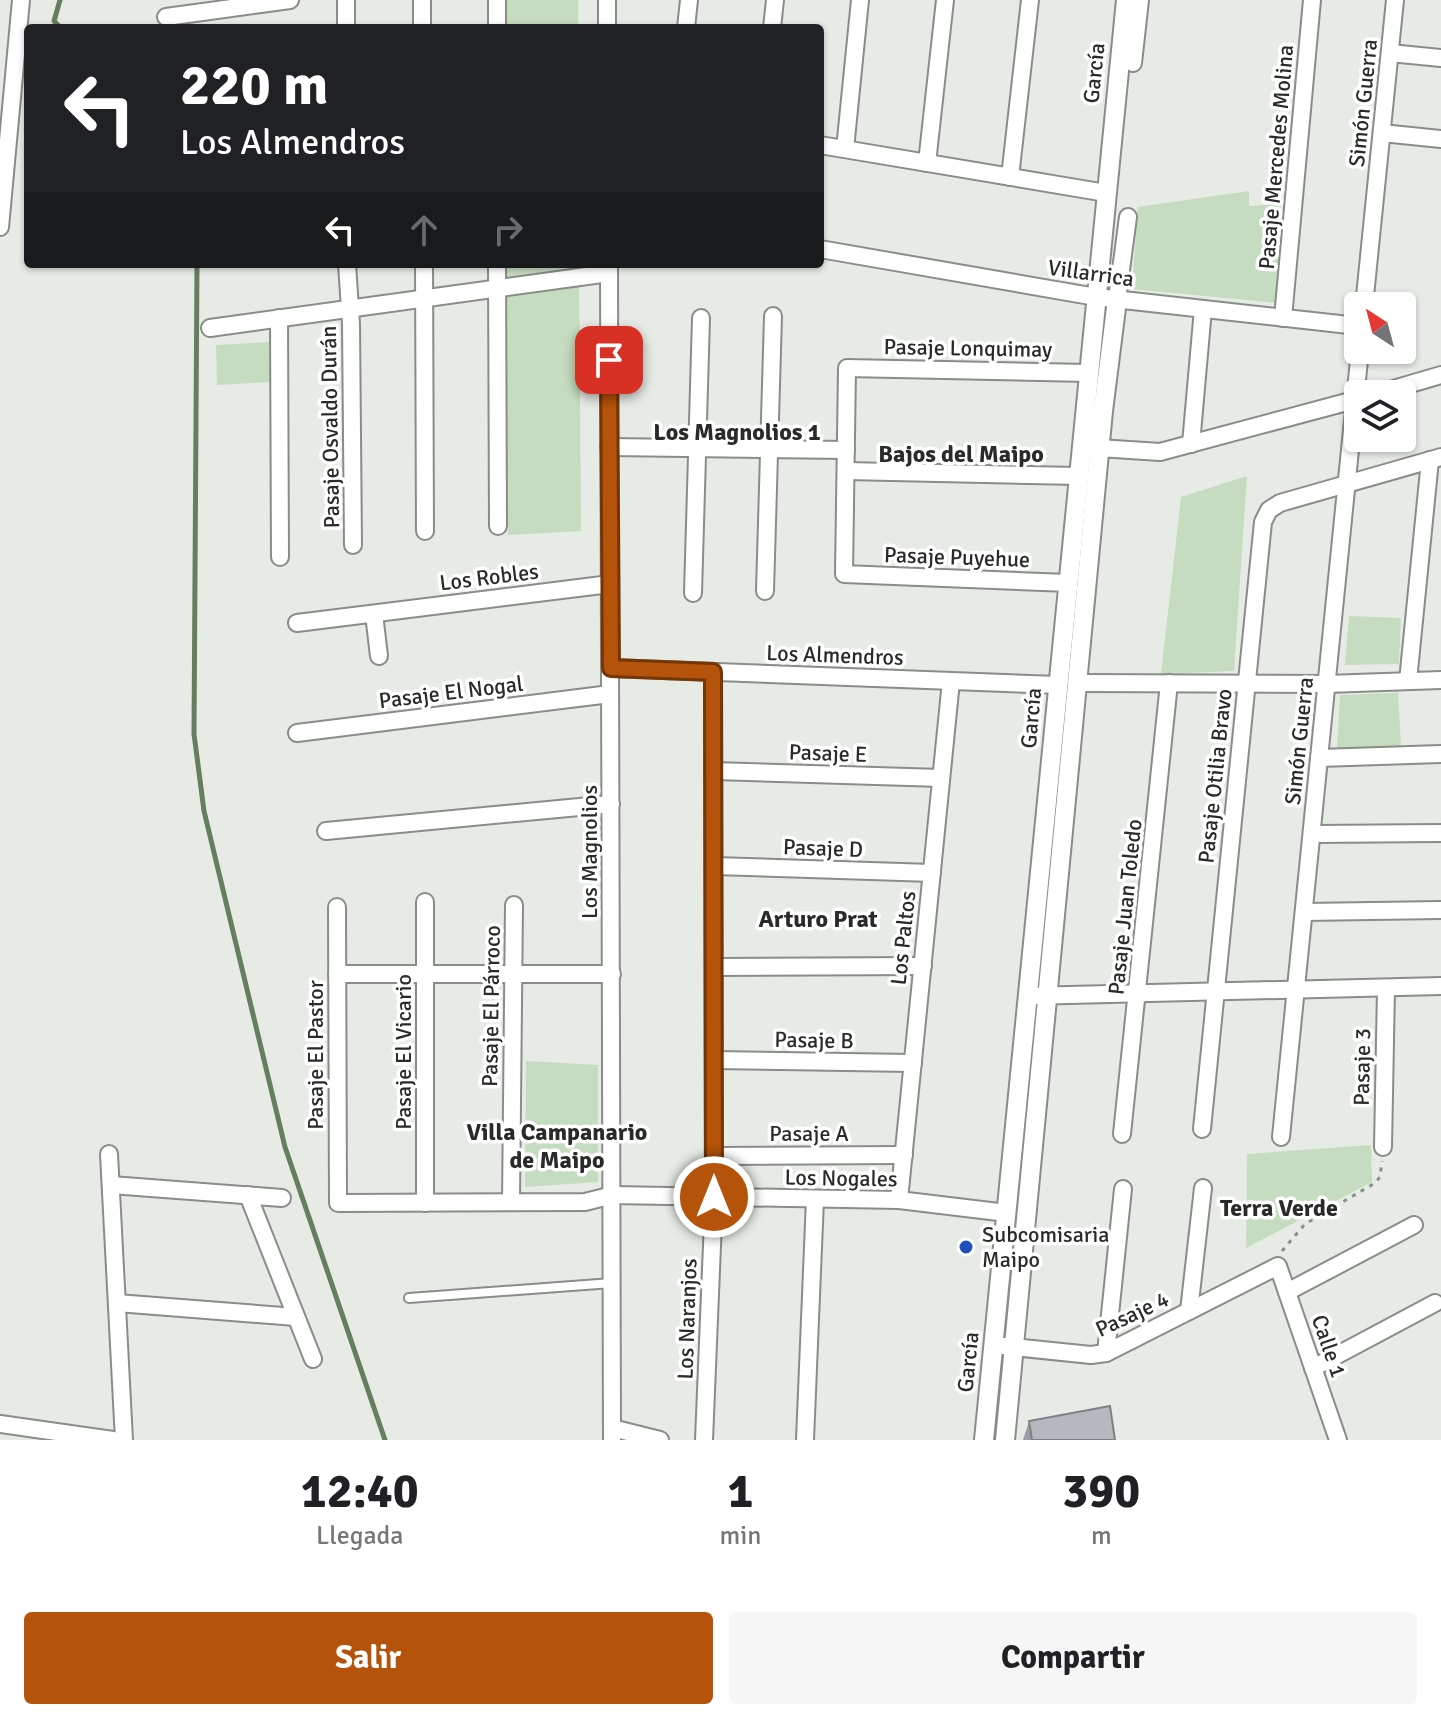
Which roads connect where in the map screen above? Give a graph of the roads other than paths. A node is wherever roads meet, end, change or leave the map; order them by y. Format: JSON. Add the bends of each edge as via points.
{"nodes":[{"id":1,"x":21,"y":0,"type":"edge"},
{"id":2,"x":346,"y":0,"type":"edge"},
{"id":3,"x":422,"y":0,"type":"edge"},
{"id":4,"x":497,"y":0,"type":"edge"},
{"id":5,"x":607,"y":0,"type":"edge"},
{"id":6,"x":689,"y":0,"type":"edge"},
{"id":7,"x":775,"y":0,"type":"edge"},
{"id":8,"x":860,"y":0,"type":"edge"},
{"id":9,"x":945,"y":0,"type":"edge"},
{"id":10,"x":1030,"y":0,"type":"edge"},
{"id":11,"x":1126,"y":0,"type":"edge"},
{"id":12,"x":1140,"y":0,"type":"edge"},
{"id":13,"x":1312,"y":0,"type":"edge"},
{"id":14,"x":1395,"y":0,"type":"edge"},
{"id":15,"x":282,"y":1,"type":"edge"},
{"id":16,"x":206,"y":6,"type":"edge"},
{"id":17,"x":166,"y":17,"type":"dead end"},
{"id":18,"x":346,"y":24,"type":"edge"},
{"id":19,"x":422,"y":24,"type":"edge"},
{"id":20,"x":497,"y":24,"type":"edge"},
{"id":21,"x":607,"y":24,"type":"edge"},
{"id":22,"x":686,"y":24,"type":"edge"},
{"id":23,"x":772,"y":24,"type":"edge"},
{"id":24,"x":1390,"y":53,"type":"junction"},
{"id":25,"x":1441,"y":58,"type":"edge"},
{"id":26,"x":1133,"y":63,"type":"dead end"},
{"id":27,"x":1382,"y":133,"type":"junction"},
{"id":28,"x":1441,"y":139,"type":"edge"},
{"id":29,"x":824,"y":146,"type":"edge"},
{"id":30,"x":845,"y":149,"type":"junction"},
{"id":31,"x":927,"y":163,"type":"junction"},
{"id":32,"x":1010,"y":177,"type":"junction"},
{"id":33,"x":1106,"y":193,"type":"junction"},
{"id":34,"x":1128,"y":217,"type":"dead end"},
{"id":35,"x":0,"y":227,"type":"edge"},
{"id":36,"x":824,"y":250,"type":"edge"},
{"id":37,"x":347,"y":268,"type":"edge"},
{"id":38,"x":424,"y":268,"type":"edge"},
{"id":39,"x":497,"y":268,"type":"edge"},
{"id":40,"x":609,"y":268,"type":"edge"},
{"id":41,"x":497,"y":288,"type":"junction"},
{"id":42,"x":1365,"y":292,"type":"edge"},
{"id":43,"x":1096,"y":297,"type":"junction"},
{"id":44,"x":424,"y":298,"type":"junction"},
{"id":45,"x":1117,"y":300,"type":"junction"},
{"id":46,"x":349,"y":308,"type":"junction"},
{"id":47,"x":1203,"y":309,"type":"junction"},
{"id":48,"x":773,"y":316,"type":"dead end"},
{"id":49,"x":279,"y":318,"type":"junction"},
{"id":50,"x":701,"y":318,"type":"dead end"},
{"id":51,"x":1283,"y":318,"type":"junction"},
{"id":52,"x":1344,"y":325,"type":"edge"},
{"id":53,"x":210,"y":328,"type":"dead end"},
{"id":54,"x":1088,"y":373,"type":"junction"},
{"id":55,"x":1441,"y":375,"type":"edge"},
{"id":56,"x":1416,"y":382,"type":"edge"},
{"id":57,"x":1344,"y":402,"type":"edge"},
{"id":58,"x":1191,"y":444,"type":"junction"},
{"id":59,"x":609,"y":447,"type":"junction"},
{"id":60,"x":697,"y":448,"type":"junction"},
{"id":61,"x":1099,"y":448,"type":"junction"},
{"id":62,"x":769,"y":449,"type":"junction"},
{"id":63,"x":846,"y":450,"type":"junction"},
{"id":64,"x":1350,"y":452,"type":"edge"},
{"id":65,"x":1436,"y":458,"type":"edge"},
{"id":66,"x":846,"y":471,"type":"junction"},
{"id":67,"x":1078,"y":476,"type":"junction"},
{"id":68,"x":1347,"y":485,"type":"junction"},
{"id":69,"x":498,"y":526,"type":"dead end"},
{"id":70,"x":425,"y":531,"type":"dead end"},
{"id":71,"x":353,"y":545,"type":"dead end"},
{"id":72,"x":280,"y":557,"type":"dead end"},
{"id":73,"x":1068,"y":583,"type":"junction"},
{"id":74,"x":610,"y":584,"type":"junction"},
{"id":75,"x":765,"y":591,"type":"dead end"},
{"id":76,"x":693,"y":593,"type":"dead end"},
{"id":77,"x":374,"y":614,"type":"junction"},
{"id":78,"x":297,"y":623,"type":"dead end"},
{"id":79,"x":379,"y":656,"type":"dead end"},
{"id":80,"x":611,"y":668,"type":"junction"},
{"id":81,"x":713,"y":672,"type":"junction"},
{"id":82,"x":1441,"y":680,"type":"edge"},
{"id":83,"x":951,"y":681,"type":"junction"},
{"id":84,"x":1408,"y":681,"type":"junction"},
{"id":85,"x":1078,"y":683,"type":"junction"},
{"id":86,"x":1169,"y":683,"type":"junction"},
{"id":87,"x":1246,"y":683,"type":"junction"},
{"id":88,"x":1327,"y":684,"type":"junction"},
{"id":89,"x":1058,"y":685,"type":"junction"},
{"id":90,"x":610,"y":694,"type":"junction"},
{"id":91,"x":297,"y":733,"type":"dead end"},
{"id":92,"x":1441,"y":754,"type":"edge"},
{"id":93,"x":1319,"y":758,"type":"junction"},
{"id":94,"x":713,"y":771,"type":"junction"},
{"id":95,"x":941,"y":778,"type":"junction"},
{"id":96,"x":611,"y":804,"type":"junction"},
{"id":97,"x":326,"y":831,"type":"dead end"},
{"id":98,"x":1441,"y":833,"type":"edge"},
{"id":99,"x":1312,"y":834,"type":"junction"},
{"id":100,"x":714,"y":866,"type":"junction"},
{"id":101,"x":932,"y":873,"type":"junction"},
{"id":102,"x":425,"y":902,"type":"dead end"},
{"id":103,"x":514,"y":905,"type":"dead end"},
{"id":104,"x":337,"y":907,"type":"dead end"},
{"id":105,"x":1441,"y":910,"type":"edge"},
{"id":106,"x":1304,"y":912,"type":"junction"},
{"id":107,"x":923,"y":966,"type":"junction"},
{"id":108,"x":714,"y":967,"type":"junction"},
{"id":109,"x":337,"y":974,"type":"junction"},
{"id":110,"x":513,"y":974,"type":"junction"},
{"id":111,"x":612,"y":974,"type":"junction"},
{"id":112,"x":425,"y":975,"type":"junction"},
{"id":113,"x":1441,"y":986,"type":"edge"},
{"id":114,"x":1386,"y":988,"type":"junction"},
{"id":115,"x":1296,"y":990,"type":"junction"},
{"id":116,"x":1215,"y":991,"type":"junction"},
{"id":117,"x":1139,"y":993,"type":"junction"},
{"id":118,"x":1028,"y":996,"type":"junction"},
{"id":119,"x":1048,"y":996,"type":"junction"},
{"id":120,"x":714,"y":1060,"type":"junction"},
{"id":121,"x":913,"y":1063,"type":"junction"},
{"id":122,"x":1202,"y":1129,"type":"dead end"},
{"id":123,"x":1122,"y":1134,"type":"dead end"},
{"id":124,"x":1281,"y":1137,"type":"dead end"},
{"id":125,"x":1383,"y":1147,"type":"road end"},
{"id":126,"x":109,"y":1154,"type":"dead end"},
{"id":127,"x":904,"y":1155,"type":"junction"},
{"id":128,"x":714,"y":1156,"type":"junction"},
{"id":129,"x":111,"y":1185,"type":"junction"},
{"id":130,"x":1203,"y":1188,"type":"dead end"},
{"id":131,"x":1123,"y":1189,"type":"dead end"},
{"id":132,"x":248,"y":1195,"type":"junction"},
{"id":133,"x":613,"y":1195,"type":"junction"},
{"id":134,"x":714,"y":1197,"type":"junction"},
{"id":135,"x":282,"y":1198,"type":"dead end"},
{"id":136,"x":815,"y":1199,"type":"junction"},
{"id":137,"x":899,"y":1200,"type":"junction"},
{"id":138,"x":511,"y":1202,"type":"junction"},
{"id":139,"x":338,"y":1203,"type":"joint"},
{"id":140,"x":425,"y":1203,"type":"junction"},
{"id":141,"x":1007,"y":1213,"type":"junction"},
{"id":142,"x":1414,"y":1225,"type":"dead end"},
{"id":143,"x":1278,"y":1266,"type":"joint"},
{"id":144,"x":613,"y":1283,"type":"junction"},
{"id":145,"x":1287,"y":1292,"type":"junction"},
{"id":146,"x":409,"y":1298,"type":"dead end"},
{"id":147,"x":117,"y":1303,"type":"junction"},
{"id":148,"x":1435,"y":1303,"type":"dead end"},
{"id":149,"x":1189,"y":1311,"type":"junction"},
{"id":150,"x":296,"y":1317,"type":"junction"},
{"id":151,"x":993,"y":1345,"type":"junction"},
{"id":152,"x":1014,"y":1347,"type":"junction"},
{"id":153,"x":1106,"y":1353,"type":"junction"},
{"id":154,"x":313,"y":1359,"type":"dead end"},
{"id":155,"x":1313,"y":1368,"type":"junction"},
{"id":156,"x":0,"y":1424,"type":"edge"},
{"id":157,"x":612,"y":1434,"type":"edge"},
{"id":158,"x":113,"y":1440,"type":"edge"},
{"id":159,"x":124,"y":1440,"type":"edge"},
{"id":160,"x":660,"y":1440,"type":"edge"},
{"id":161,"x":704,"y":1440,"type":"edge"},
{"id":162,"x":805,"y":1440,"type":"edge"},
{"id":163,"x":984,"y":1440,"type":"edge"},
{"id":164,"x":1005,"y":1440,"type":"edge"},
{"id":165,"x":1338,"y":1440,"type":"edge"}],
"edges":[{"from":1,"to":35,"type":"street"},
{"from":2,"to":18,"type":"street"},
{"from":3,"to":19,"type":"street"},
{"from":4,"to":20,"type":"street"},
{"from":5,"to":21,"type":"street"},
{"from":6,"to":22,"type":"street"},
{"from":7,"to":23,"type":"street"},
{"from":8,"to":30,"type":"street"},
{"from":9,"to":31,"type":"street"},
{"from":10,"to":32,"type":"street"},
{"from":11,"to":33,"type":"street","name":"García"},
{"from":12,"to":26,"type":"street","name":"García"},
{"from":13,"to":51,"type":"street","name":"Pasaje Mercedes Molina"},
{"from":14,"to":24,"type":"street","name":"Simón Guerra"},
{"from":15,"to":16,"type":"street"},
{"from":16,"to":17,"type":"street"},
{"from":24,"to":25,"type":"street"},
{"from":24,"to":27,"type":"street","name":"Simón Guerra"},
{"from":27,"to":28,"type":"street"},
{"from":27,"to":42,"type":"street","name":"Simón Guerra"},
{"from":29,"to":30,"type":"street"},
{"from":30,"to":31,"type":"street"},
{"from":31,"to":32,"type":"street"},
{"from":32,"to":33,"type":"street"},
{"from":33,"to":43,"type":"street","name":"García"},
{"from":34,"to":45,"type":"street","name":"García"},
{"from":36,"to":43,"type":"street","name":"Villarrica"},
{"from":37,"to":46,"type":"street","name":"Pasaje Osvaldo Durán"},
{"from":38,"to":44,"type":"street"},
{"from":39,"to":41,"type":"street"},
{"from":40,"to":41,"type":"street"},
{"from":40,"to":59,"type":"street","name":"Los Magnolios"},
{"from":41,"to":44,"type":"street"},
{"from":41,"to":69,"type":"street"},
{"from":43,"to":45,"type":"street","name":"Villarrica"},
{"from":43,"to":54,"type":"street","name":"García"},
{"from":44,"to":46,"type":"street"},
{"from":44,"to":70,"type":"street"},
{"from":45,"to":47,"type":"street","name":"Villarrica"},
{"from":45,"to":61,"type":"street","name":"García"},
{"from":46,"to":49,"type":"street"},
{"from":46,"to":71,"type":"street","name":"Pasaje Osvaldo Durán"},
{"from":47,"to":51,"type":"street","name":"Villarrica"},
{"from":47,"to":58,"type":"street"},
{"from":48,"to":62,"type":"street"},
{"from":49,"to":53,"type":"street"},
{"from":49,"to":72,"type":"street"},
{"from":50,"to":60,"type":"street"},
{"from":51,"to":52,"type":"street","name":"Villarrica"},
{"from":54,"to":63,"type":"street","name":"Pasaje Lonquimay","via":[[847,368]]},
{"from":54,"to":67,"type":"street","name":"García"},
{"from":55,"to":56,"type":"street"},
{"from":57,"to":58,"type":"street"},
{"from":58,"to":61,"type":"street","via":[[1152,453]]},
{"from":59,"to":60,"type":"street"},
{"from":59,"to":74,"type":"street","name":"Los Magnolios"},
{"from":60,"to":62,"type":"street"},
{"from":60,"to":76,"type":"street"},
{"from":61,"to":85,"type":"street","name":"García"},
{"from":62,"to":63,"type":"street"},
{"from":62,"to":75,"type":"street"},
{"from":63,"to":66,"type":"street"},
{"from":64,"to":68,"type":"street","name":"Simón Guerra"},
{"from":65,"to":68,"type":"street","name":"Pasaje Otilia Bravo"},
{"from":65,"to":84,"type":"street"},
{"from":66,"to":67,"type":"street"},
{"from":66,"to":73,"type":"street","name":"Pasaje Puyehue","via":[[844,574]]},
{"from":67,"to":73,"type":"street","name":"García"},
{"from":68,"to":87,"type":"street","name":"Pasaje Otilia Bravo","via":[[1280,503],[1265,515]]},
{"from":68,"to":88,"type":"street","name":"Simón Guerra"},
{"from":73,"to":89,"type":"street","name":"García"},
{"from":74,"to":77,"type":"street","name":"Los Robles"},
{"from":74,"to":80,"type":"street","name":"Los Magnolios"},
{"from":77,"to":78,"type":"street","name":"Los Robles"},
{"from":77,"to":79,"type":"street"},
{"from":80,"to":81,"type":"street","name":"Los Almendros"},
{"from":80,"to":90,"type":"street","name":"Los Magnolios"},
{"from":81,"to":83,"type":"street","name":"Los Almendros"},
{"from":81,"to":94,"type":"street","name":"Los Naranjos"},
{"from":82,"to":84,"type":"street"},
{"from":83,"to":89,"type":"street","name":"Los Almendros"},
{"from":83,"to":95,"type":"street","name":"Los Paltos"},
{"from":84,"to":88,"type":"street"},
{"from":85,"to":86,"type":"street"},
{"from":85,"to":119,"type":"street","name":"García"},
{"from":86,"to":87,"type":"street"},
{"from":86,"to":117,"type":"street","name":"Pasaje Juan Toledo"},
{"from":87,"to":88,"type":"street"},
{"from":87,"to":116,"type":"street","name":"Pasaje Otilia Bravo"},
{"from":88,"to":93,"type":"street","name":"Simón Guerra"},
{"from":89,"to":118,"type":"street","name":"García"},
{"from":90,"to":91,"type":"street","name":"Pasaje El Nogal"},
{"from":90,"to":96,"type":"street","name":"Los Magnolios"},
{"from":92,"to":93,"type":"street"},
{"from":93,"to":99,"type":"street","name":"Simón Guerra"},
{"from":94,"to":95,"type":"street","name":"Pasaje E"},
{"from":94,"to":100,"type":"street","name":"Los Naranjos"},
{"from":95,"to":101,"type":"street","name":"Los Paltos"},
{"from":96,"to":97,"type":"street"},
{"from":96,"to":111,"type":"street","name":"Los Magnolios"},
{"from":98,"to":99,"type":"street"},
{"from":99,"to":106,"type":"street","name":"Simón Guerra"},
{"from":100,"to":101,"type":"street","name":"Pasaje D"},
{"from":100,"to":108,"type":"street","name":"Los Naranjos"},
{"from":101,"to":107,"type":"street","name":"Los Paltos"},
{"from":102,"to":112,"type":"street","name":"Pasaje El Vicario"},
{"from":103,"to":110,"type":"street","name":"Pasaje El Párroco"},
{"from":104,"to":109,"type":"street","name":"Pasaje El Pastor"},
{"from":105,"to":106,"type":"street"},
{"from":106,"to":115,"type":"street","name":"Simón Guerra"},
{"from":107,"to":108,"type":"street"},
{"from":107,"to":121,"type":"street","name":"Los Paltos"},
{"from":108,"to":120,"type":"street","name":"Los Naranjos"},
{"from":109,"to":112,"type":"street"},
{"from":109,"to":139,"type":"street","name":"Pasaje El Pastor"},
{"from":110,"to":111,"type":"street"},
{"from":110,"to":112,"type":"street"},
{"from":110,"to":138,"type":"street","name":"Pasaje El Párroco"},
{"from":111,"to":133,"type":"street","name":"Los Magnolios"},
{"from":112,"to":140,"type":"street","name":"Pasaje El Vicario"},
{"from":113,"to":114,"type":"street"},
{"from":114,"to":115,"type":"street"},
{"from":114,"to":125,"type":"street","name":"Pasaje 3"},
{"from":115,"to":116,"type":"street"},
{"from":115,"to":124,"type":"street","name":"Simón Guerra"},
{"from":116,"to":117,"type":"street"},
{"from":116,"to":122,"type":"street","name":"Pasaje Otilia Bravo"},
{"from":117,"to":119,"type":"street"},
{"from":117,"to":123,"type":"street","name":"Pasaje Juan Toledo"},
{"from":118,"to":119,"type":"street"},
{"from":118,"to":141,"type":"street","name":"García"},
{"from":119,"to":152,"type":"street","name":"García"},
{"from":120,"to":121,"type":"street","name":"Pasaje B"},
{"from":120,"to":128,"type":"street","name":"Los Naranjos"},
{"from":121,"to":127,"type":"street","name":"Los Paltos"},
{"from":126,"to":129,"type":"street"},
{"from":127,"to":128,"type":"street","name":"Pasaje A"},
{"from":127,"to":137,"type":"street","name":"Los Paltos"},
{"from":128,"to":134,"type":"street","name":"Los Naranjos"},
{"from":129,"to":132,"type":"street"},
{"from":129,"to":147,"type":"street"},
{"from":130,"to":149,"type":"street"},
{"from":131,"to":153,"type":"street"},
{"from":132,"to":135,"type":"street"},
{"from":132,"to":150,"type":"street"},
{"from":133,"to":134,"type":"street","name":"Los Nogales"},
{"from":133,"to":138,"type":"street","name":"Los Nogales","via":[[585,1202]]},
{"from":133,"to":144,"type":"street","name":"Los Magnolios"},
{"from":134,"to":136,"type":"street","name":"Los Nogales"},
{"from":134,"to":161,"type":"street","name":"Los Naranjos"},
{"from":136,"to":137,"type":"street","name":"Los Nogales"},
{"from":136,"to":162,"type":"street"},
{"from":137,"to":141,"type":"street","name":"Los Nogales"},
{"from":138,"to":140,"type":"street","name":"Los Nogales"},
{"from":139,"to":140,"type":"street","name":"Los Nogales"},
{"from":141,"to":151,"type":"street","name":"García"},
{"from":142,"to":145,"type":"street"},
{"from":143,"to":145,"type":"street","name":"Calle 1"},
{"from":143,"to":149,"type":"street","name":"Pasaje 4"},
{"from":144,"to":146,"type":"lane"},
{"from":144,"to":157,"type":"street","name":"Los Magnolios"},
{"from":145,"to":155,"type":"street","name":"Calle 1"},
{"from":147,"to":150,"type":"street"},
{"from":147,"to":159,"type":"street"},
{"from":148,"to":155,"type":"street"},
{"from":149,"to":153,"type":"street","name":"Pasaje 4"},
{"from":150,"to":154,"type":"street"},
{"from":151,"to":152,"type":"street","name":"Pasaje 4"},
{"from":151,"to":163,"type":"street","name":"García"},
{"from":152,"to":153,"type":"street","name":"Pasaje 4"},
{"from":152,"to":164,"type":"street","name":"García"},
{"from":155,"to":165,"type":"street","name":"Calle 1"},
{"from":156,"to":158,"type":"street"},
{"from":157,"to":160,"type":"street"}]}
